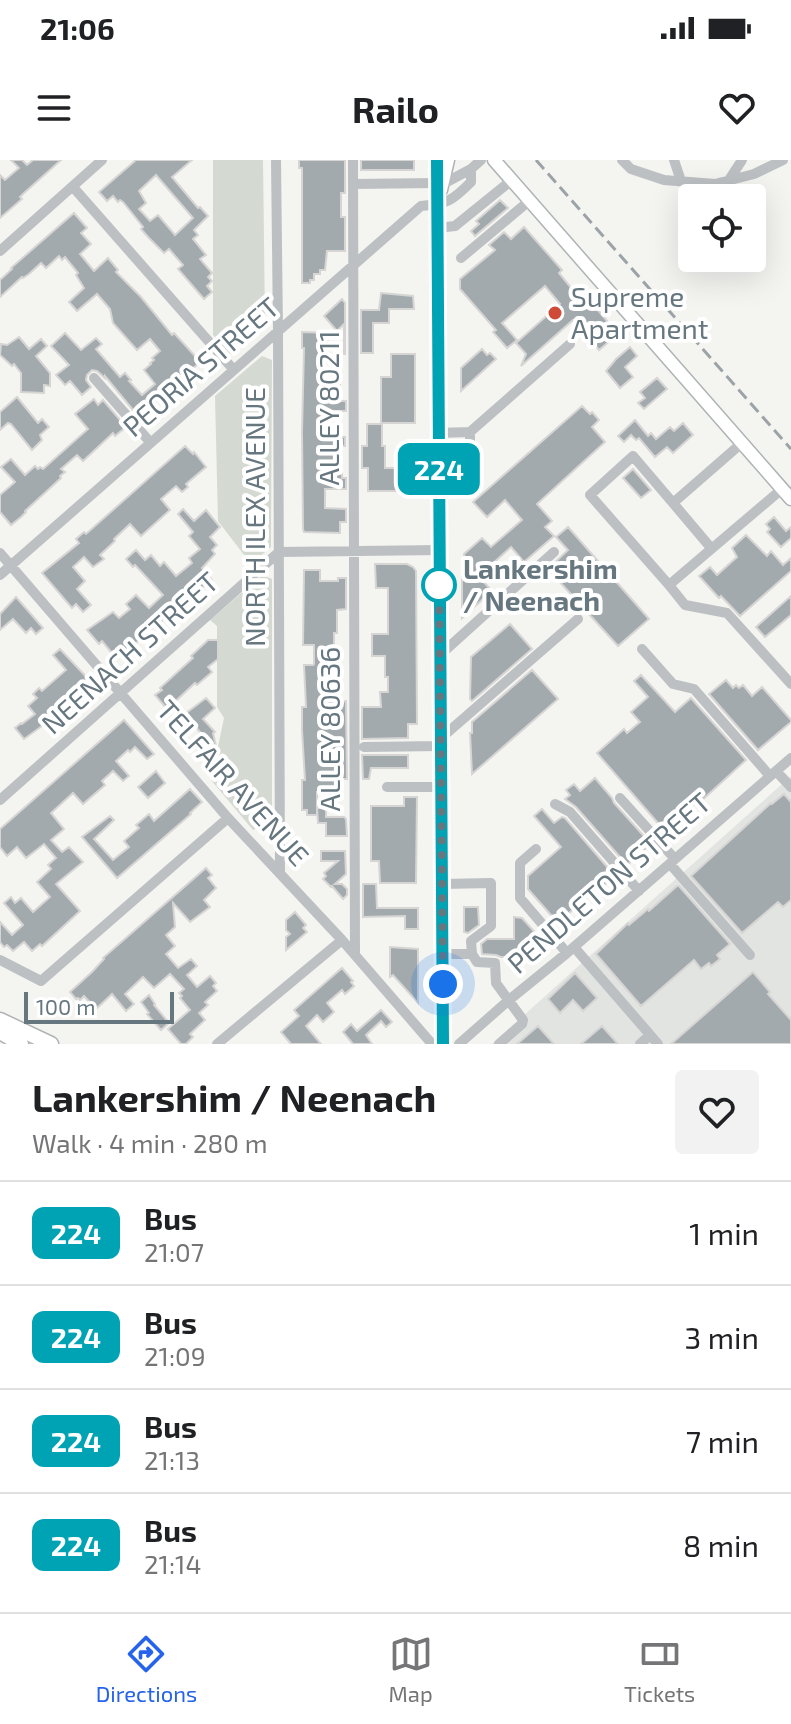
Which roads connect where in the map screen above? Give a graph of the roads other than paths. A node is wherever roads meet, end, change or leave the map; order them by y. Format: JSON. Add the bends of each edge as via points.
{"nodes":[{"id":1,"x":102,"y":160,"type":"edge"},
{"id":2,"x":276,"y":160,"type":"edge"},
{"id":3,"x":353,"y":160,"type":"edge"},
{"id":4,"x":437,"y":160,"type":"edge"},
{"id":5,"x":448,"y":160,"type":"edge"},
{"id":6,"x":481,"y":160,"type":"edge"},
{"id":7,"x":494,"y":160,"type":"edge"},
{"id":8,"x":622,"y":160,"type":"edge"},
{"id":9,"x":648,"y":160,"type":"edge"},
{"id":10,"x":674,"y":160,"type":"edge"},
{"id":11,"x":742,"y":160,"type":"edge"},
{"id":12,"x":783,"y":160,"type":"edge"},
{"id":13,"x":471,"y":169,"type":"junction"},
{"id":14,"x":651,"y":175,"type":"junction"},
{"id":15,"x":512,"y":180,"type":"junction"},
{"id":16,"x":729,"y":180,"type":"junction"},
{"id":17,"x":681,"y":181,"type":"junction"},
{"id":18,"x":440,"y":183,"type":"junction"},
{"id":19,"x":353,"y":184,"type":"junction"},
{"id":20,"x":73,"y":187,"type":"junction"},
{"id":21,"x":529,"y":201,"type":"junction"},
{"id":22,"x":437,"y":204,"type":"junction"},
{"id":23,"x":437,"y":228,"type":"junction"},
{"id":24,"x":0,"y":251,"type":"edge"},
{"id":25,"x":461,"y":258,"type":"dead end"},
{"id":26,"x":353,"y":264,"type":"junction"},
{"id":27,"x":278,"y":331,"type":"junction"},
{"id":28,"x":570,"y":344,"type":"dead end"},
{"id":29,"x":233,"y":369,"type":"junction"},
{"id":30,"x":94,"y":378,"type":"dead end"},
{"id":31,"x":470,"y":432,"type":"junction"},
{"id":32,"x":438,"y":433,"type":"junction"},
{"id":33,"x":150,"y":442,"type":"junction"},
{"id":34,"x":743,"y":442,"type":"junction"},
{"id":35,"x":439,"y":486,"type":"junction"},
{"id":36,"x":787,"y":494,"type":"edge"},
{"id":37,"x":673,"y":503,"type":"junction"},
{"id":38,"x":711,"y":548,"type":"junction"},
{"id":39,"x":439,"y":550,"type":"junction"},
{"id":40,"x":279,"y":552,"type":"junction"},
{"id":41,"x":354,"y":552,"type":"junction"},
{"id":42,"x":554,"y":552,"type":"dead end"},
{"id":43,"x":0,"y":553,"type":"edge"},
{"id":44,"x":11,"y":565,"type":"junction"},
{"id":45,"x":0,"y":575,"type":"edge"},
{"id":46,"x":669,"y":585,"type":"junction"},
{"id":47,"x":578,"y":619,"type":"dead end"},
{"id":48,"x":642,"y":649,"type":"dead end"},
{"id":49,"x":440,"y":655,"type":"junction"},
{"id":50,"x":791,"y":684,"type":"edge"},
{"id":51,"x":122,"y":693,"type":"junction"},
{"id":52,"x":440,"y":742,"type":"junction"},
{"id":53,"x":364,"y":747,"type":"dead end"},
{"id":54,"x":791,"y":758,"type":"edge"},
{"id":55,"x":773,"y":774,"type":"junction"},
{"id":56,"x":387,"y":787,"type":"dead end"},
{"id":57,"x":441,"y":787,"type":"junction"},
{"id":58,"x":791,"y":787,"type":"edge"},
{"id":59,"x":620,"y":798,"type":"dead end"},
{"id":60,"x":0,"y":800,"type":"edge"},
{"id":61,"x":555,"y":804,"type":"dead end"},
{"id":62,"x":228,"y":818,"type":"junction"},
{"id":63,"x":536,"y":849,"type":"dead end"},
{"id":64,"x":673,"y":861,"type":"junction"},
{"id":65,"x":280,"y":873,"type":"junction"},
{"id":66,"x":442,"y":884,"type":"junction"},
{"id":67,"x":639,"y":891,"type":"junction"},
{"id":68,"x":342,"y":940,"type":"junction"},
{"id":69,"x":571,"y":950,"type":"junction"},
{"id":70,"x":443,"y":954,"type":"junction"},
{"id":71,"x":472,"y":954,"type":"junction"},
{"id":72,"x":355,"y":955,"type":"junction"},
{"id":73,"x":750,"y":955,"type":"dead end"},
{"id":74,"x":0,"y":960,"type":"edge"},
{"id":75,"x":509,"y":1000,"type":"junction"},
{"id":76,"x":0,"y":1020,"type":"edge"},
{"id":77,"x":0,"y":1032,"type":"edge"},
{"id":78,"x":650,"y":1035,"type":"junction"},
{"id":79,"x":21,"y":1044,"type":"edge"},
{"id":80,"x":51,"y":1044,"type":"edge"},
{"id":81,"x":217,"y":1044,"type":"edge"},
{"id":82,"x":432,"y":1044,"type":"edge"},
{"id":83,"x":443,"y":1044,"type":"edge"},
{"id":84,"x":459,"y":1044,"type":"edge"},
{"id":85,"x":499,"y":1044,"type":"edge"},
{"id":86,"x":640,"y":1044,"type":"edge"},
{"id":87,"x":658,"y":1044,"type":"edge"}],
"edges":[{"from":1,"to":20,"type":"street"},
{"from":2,"to":27,"type":"street","name":"NORTH ILEX AVENUE"},
{"from":3,"to":19,"type":"street","name":"ALLEY 80211"},
{"from":4,"to":18,"type":"main road"},
{"from":5,"to":18,"type":"main road"},
{"from":6,"to":13,"type":"street"},
{"from":7,"to":15,"type":"main road"},
{"from":8,"to":14,"type":"street"},
{"from":9,"to":14,"type":"street"},
{"from":10,"to":17,"type":"street"},
{"from":11,"to":16,"type":"street"},
{"from":12,"to":16,"type":"street"},
{"from":13,"to":18,"type":"street"},
{"from":13,"to":22,"type":"street","name":"PEORIA STREET","via":[[471,182],[454,199]]},
{"from":14,"to":17,"type":"street"},
{"from":15,"to":21,"type":"main road"},
{"from":15,"to":23,"type":"street","via":[[455,226]]},
{"from":16,"to":17,"type":"street"},
{"from":18,"to":19,"type":"street"},
{"from":18,"to":22,"type":"main road"},
{"from":19,"to":26,"type":"street","name":"ALLEY 80211"},
{"from":20,"to":24,"type":"street"},
{"from":20,"to":29,"type":"street"},
{"from":21,"to":25,"type":"street"},
{"from":21,"to":34,"type":"main road"},
{"from":22,"to":23,"type":"main road"},
{"from":22,"to":26,"type":"street","name":"PEORIA STREET","via":[[421,206]]},
{"from":23,"to":32,"type":"main road"},
{"from":26,"to":27,"type":"street","name":"PEORIA STREET"},
{"from":26,"to":41,"type":"street","name":"ALLEY 80211"},
{"from":27,"to":29,"type":"street","name":"PEORIA STREET"},
{"from":27,"to":40,"type":"street","name":"NORTH ILEX AVENUE"},
{"from":28,"to":31,"type":"street"},
{"from":29,"to":33,"type":"street","name":"PEORIA STREET"},
{"from":30,"to":33,"type":"street"},
{"from":31,"to":32,"type":"street"},
{"from":31,"to":35,"type":"street","via":[[470,485]]},
{"from":32,"to":35,"type":"main road"},
{"from":33,"to":44,"type":"street","name":"PEORIA STREET"},
{"from":34,"to":36,"type":"main road"},
{"from":34,"to":37,"type":"street"},
{"from":35,"to":39,"type":"main road"},
{"from":36,"to":38,"type":"street"},
{"from":37,"to":38,"type":"street"},
{"from":37,"to":46,"type":"street","via":[[633,456],[590,495]]},
{"from":38,"to":46,"type":"street"},
{"from":39,"to":41,"type":"street"},
{"from":39,"to":49,"type":"main road"},
{"from":40,"to":41,"type":"street"},
{"from":40,"to":51,"type":"street","name":"NEENACH STREET"},
{"from":40,"to":65,"type":"street","name":"NORTH ILEX AVENUE"},
{"from":41,"to":72,"type":"street","name":"ALLEY 80636"},
{"from":42,"to":49,"type":"street"},
{"from":43,"to":44,"type":"street","name":"TELFAIR AVENUE"},
{"from":44,"to":45,"type":"street","name":"PEORIA STREET"},
{"from":44,"to":51,"type":"street","name":"TELFAIR AVENUE"},
{"from":46,"to":50,"type":"street","via":[[685,605],[727,613]]},
{"from":47,"to":52,"type":"street"},
{"from":48,"to":55,"type":"street","via":[[673,684],[694,689]]},
{"from":49,"to":52,"type":"main road"},
{"from":51,"to":60,"type":"street","name":"NEENACH STREET"},
{"from":51,"to":62,"type":"street","name":"TELFAIR AVENUE"},
{"from":52,"to":53,"type":"street"},
{"from":52,"to":57,"type":"main road"},
{"from":54,"to":55,"type":"street","name":"PENDLETON STREET"},
{"from":55,"to":58,"type":"street"},
{"from":55,"to":64,"type":"street","name":"PENDLETON STREET"},
{"from":56,"to":57,"type":"street"},
{"from":57,"to":66,"type":"main road"},
{"from":59,"to":64,"type":"street"},
{"from":61,"to":67,"type":"street","via":[[570,812]]},
{"from":62,"to":65,"type":"street","name":"TELFAIR AVENUE"},
{"from":62,"to":74,"type":"street","via":[[41,981]]},
{"from":63,"to":69,"type":"street","via":[[520,863],[520,898]]},
{"from":64,"to":67,"type":"street","name":"PENDLETON STREET"},
{"from":64,"to":73,"type":"street"},
{"from":65,"to":68,"type":"street","name":"TELFAIR AVENUE"},
{"from":66,"to":70,"type":"main road"},
{"from":66,"to":71,"type":"street","via":[[491,883],[491,926],[471,941]]},
{"from":67,"to":69,"type":"street","name":"PENDLETON STREET"},
{"from":68,"to":72,"type":"street","name":"TELFAIR AVENUE"},
{"from":68,"to":81,"type":"street"},
{"from":69,"to":75,"type":"street","name":"PENDLETON STREET"},
{"from":69,"to":78,"type":"street"},
{"from":70,"to":71,"type":"street"},
{"from":70,"to":83,"type":"main road"},
{"from":71,"to":75,"type":"street","via":[[477,962],[495,963],[496,983]]},
{"from":72,"to":82,"type":"street","name":"TELFAIR AVENUE"},
{"from":75,"to":84,"type":"street","name":"PENDLETON STREET"},
{"from":75,"to":85,"type":"street","via":[[523,1020]]},
{"from":76,"to":80,"type":"highway"},
{"from":77,"to":79,"type":"highway"},
{"from":78,"to":86,"type":"street"},
{"from":78,"to":87,"type":"street"}]}
